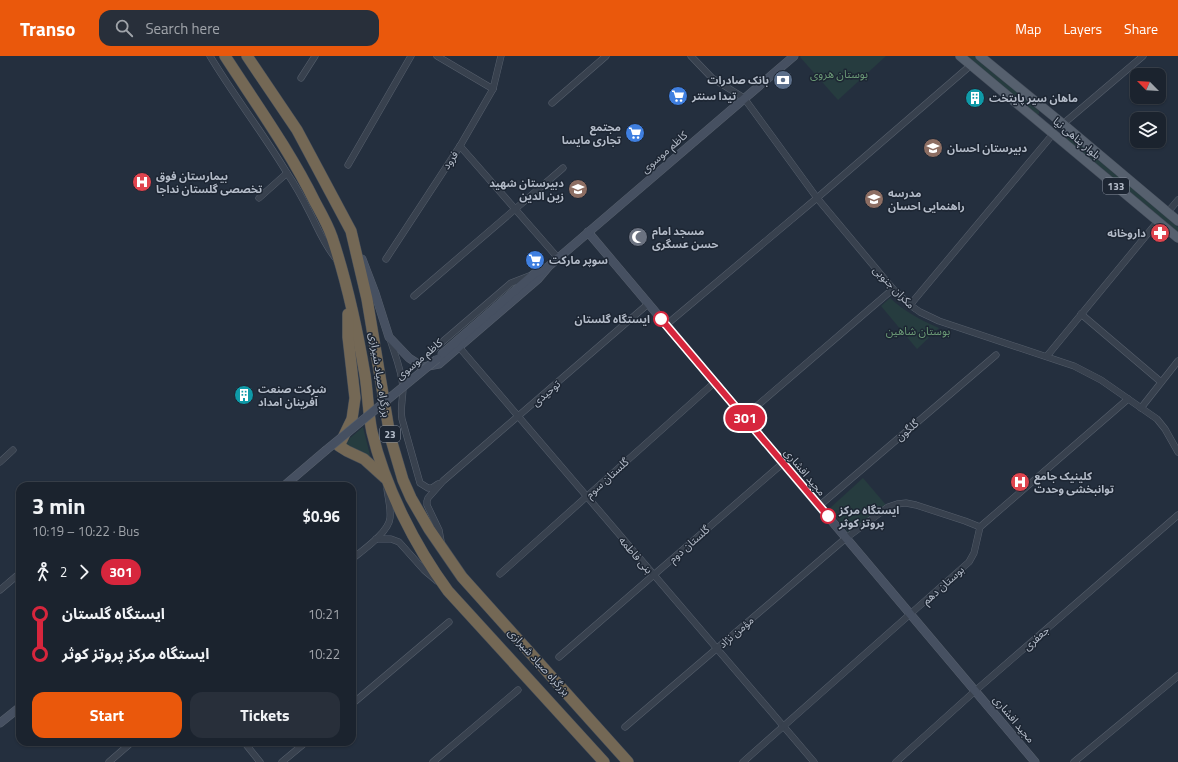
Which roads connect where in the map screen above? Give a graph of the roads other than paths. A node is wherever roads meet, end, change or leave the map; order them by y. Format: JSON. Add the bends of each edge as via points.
{"nodes":[{"id":1,"x":210,"y":56,"type":"edge"},
{"id":2,"x":224,"y":56,"type":"edge"},
{"id":3,"x":247,"y":56,"type":"edge"},
{"id":4,"x":315,"y":56,"type":"edge"},
{"id":5,"x":411,"y":56,"type":"edge"},
{"id":6,"x":437,"y":56,"type":"edge"},
{"id":7,"x":501,"y":56,"type":"edge"},
{"id":8,"x":606,"y":56,"type":"edge"},
{"id":9,"x":690,"y":56,"type":"edge"},
{"id":10,"x":794,"y":56,"type":"edge"},
{"id":11,"x":960,"y":56,"type":"edge"},
{"id":12,"x":981,"y":56,"type":"edge"},
{"id":13,"x":1143,"y":56,"type":"edge"},
{"id":14,"x":971,"y":65,"type":"junction"},
{"id":15,"x":301,"y":78,"type":"dead end"},
{"id":16,"x":493,"y":89,"type":"junction"},
{"id":17,"x":744,"y":98,"type":"junction"},
{"id":18,"x":552,"y":103,"type":"dead end"},
{"id":19,"x":1063,"y":124,"type":"junction"},
{"id":20,"x":1053,"y":134,"type":"junction"},
{"id":21,"x":460,"y":146,"type":"junction"},
{"id":22,"x":348,"y":165,"type":"dead end"},
{"id":23,"x":563,"y":168,"type":"dead end"},
{"id":24,"x":288,"y":173,"type":"junction"},
{"id":25,"x":259,"y":198,"type":"dead end"},
{"id":26,"x":817,"y":198,"type":"junction"},
{"id":27,"x":1178,"y":200,"type":"edge"},
{"id":28,"x":514,"y":208,"type":"junction"},
{"id":29,"x":1167,"y":213,"type":"junction"},
{"id":30,"x":1178,"y":221,"type":"edge"},
{"id":31,"x":1154,"y":226,"type":"dead end"},
{"id":32,"x":351,"y":231,"type":"junction"},
{"id":33,"x":588,"y":232,"type":"junction"},
{"id":34,"x":1178,"y":238,"type":"edge"},
{"id":35,"x":558,"y":258,"type":"junction"},
{"id":36,"x":386,"y":259,"type":"dead end"},
{"id":37,"x":341,"y":264,"type":"junction"},
{"id":38,"x":549,"y":266,"type":"junction"},
{"id":39,"x":534,"y":274,"type":"junction"},
{"id":40,"x":348,"y":287,"type":"junction"},
{"id":41,"x":893,"y":289,"type":"junction"},
{"id":42,"x":414,"y":296,"type":"dead end"},
{"id":43,"x":648,"y":304,"type":"junction"},
{"id":44,"x":910,"y":305,"type":"junction"},
{"id":45,"x":1081,"y":314,"type":"junction"},
{"id":46,"x":666,"y":325,"type":"junction"},
{"id":47,"x":389,"y":337,"type":"junction"},
{"id":48,"x":459,"y":347,"type":"junction"},
{"id":49,"x":434,"y":349,"type":"dead end"},
{"id":50,"x":996,"y":355,"type":"dead end"},
{"id":51,"x":1046,"y":356,"type":"junction"},
{"id":52,"x":1178,"y":361,"type":"edge"},
{"id":53,"x":438,"y":362,"type":"junction"},
{"id":54,"x":714,"y":382,"type":"junction"},
{"id":55,"x":1161,"y":382,"type":"junction"},
{"id":56,"x":1128,"y":399,"type":"junction"},
{"id":57,"x":1141,"y":408,"type":"junction"},
{"id":58,"x":518,"y":417,"type":"junction"},
{"id":59,"x":744,"y":417,"type":"junction"},
{"id":60,"x":1178,"y":449,"type":"edge"},
{"id":61,"x":13,"y":450,"type":"dead end"},
{"id":62,"x":0,"y":462,"type":"edge"},
{"id":63,"x":783,"y":463,"type":"junction"},
{"id":64,"x":386,"y":479,"type":"junction"},
{"id":65,"x":443,"y":481,"type":"junction"},
{"id":66,"x":289,"y":482,"type":"edge"},
{"id":67,"x":586,"y":496,"type":"junction"},
{"id":68,"x":819,"y":506,"type":"junction"},
{"id":69,"x":1178,"y":516,"type":"edge"},
{"id":70,"x":980,"y":528,"type":"junction"},
{"id":71,"x":846,"y":538,"type":"junction"},
{"id":72,"x":376,"y":539,"type":"junction"},
{"id":73,"x":442,"y":546,"type":"junction"},
{"id":74,"x":356,"y":556,"type":"edge"},
{"id":75,"x":500,"y":574,"type":"dead end"},
{"id":76,"x":654,"y":575,"type":"junction"},
{"id":77,"x":16,"y":576,"type":"edge"},
{"id":78,"x":0,"y":590,"type":"edge"},
{"id":79,"x":448,"y":591,"type":"junction"},
{"id":80,"x":911,"y":614,"type":"junction"},
{"id":81,"x":449,"y":622,"type":"dead end"},
{"id":82,"x":716,"y":648,"type":"junction"},
{"id":83,"x":559,"y":657,"type":"dead end"},
{"id":84,"x":1178,"y":676,"type":"edge"},
{"id":85,"x":518,"y":690,"type":"dead end"},
{"id":86,"x":975,"y":691,"type":"junction"},
{"id":87,"x":356,"y":701,"type":"edge"},
{"id":88,"x":16,"y":710,"type":"edge"},
{"id":89,"x":0,"y":723,"type":"edge"},
{"id":90,"x":783,"y":726,"type":"junction"},
{"id":91,"x":625,"y":727,"type":"dead end"},
{"id":92,"x":127,"y":746,"type":"edge"},
{"id":93,"x":247,"y":746,"type":"edge"},
{"id":94,"x":301,"y":746,"type":"edge"},
{"id":95,"x":109,"y":762,"type":"edge"},
{"id":96,"x":260,"y":762,"type":"edge"},
{"id":97,"x":282,"y":762,"type":"edge"},
{"id":98,"x":433,"y":762,"type":"edge"},
{"id":99,"x":604,"y":762,"type":"edge"},
{"id":100,"x":628,"y":762,"type":"edge"},
{"id":101,"x":743,"y":762,"type":"edge"},
{"id":102,"x":814,"y":762,"type":"edge"},
{"id":103,"x":896,"y":762,"type":"edge"},
{"id":104,"x":1035,"y":762,"type":"edge"},
{"id":105,"x":1074,"y":762,"type":"edge"}],
"edges":[{"from":1,"to":24,"type":"street"},
{"from":2,"to":37,"type":"highway","name":"بزرگراه صیاد شیرازی","number":"23","via":[[292,158],[332,235]]},
{"from":3,"to":32,"type":"highway","name":"بزرگراه صیاد شیرازی","number":"23","via":[[297,130]]},
{"from":4,"to":15,"type":"street"},
{"from":5,"to":22,"type":"street"},
{"from":6,"to":16,"type":"street"},
{"from":7,"to":16,"type":"street","name":"فرود"},
{"from":8,"to":18,"type":"street"},
{"from":9,"to":17,"type":"street","via":[[712,78]]},
{"from":10,"to":17,"type":"main road","name":"کاظم موسوی"},
{"from":11,"to":14,"type":"main road","name":"بلوار پناهی نیا","number":"133"},
{"from":12,"to":19,"type":"main road","name":"بلوار پناهی نیا","number":"133"},
{"from":13,"to":19,"type":"street"},
{"from":14,"to":20,"type":"main road","name":"بلوار پناهی نیا","number":"133"},
{"from":14,"to":26,"type":"street"},
{"from":16,"to":21,"type":"street","name":"فرود"},
{"from":17,"to":26,"type":"street","name":"مکران جنوبی"},
{"from":17,"to":33,"type":"main road","name":"کاظم موسوی"},
{"from":19,"to":20,"type":"main road"},
{"from":19,"to":29,"type":"main road","name":"بلوار پناهی نیا","number":"133"},
{"from":20,"to":34,"type":"main road","name":"بلوار پناهی نیا","number":"133"},
{"from":20,"to":44,"type":"street"},
{"from":21,"to":28,"type":"street"},
{"from":21,"to":36,"type":"street","name":"فرود"},
{"from":23,"to":28,"type":"street"},
{"from":24,"to":25,"type":"street"},
{"from":24,"to":37,"type":"street","via":[[328,250]]},
{"from":26,"to":41,"type":"street","name":"مکران جنوبی"},
{"from":26,"to":46,"type":"street"},
{"from":27,"to":29,"type":"street"},
{"from":28,"to":35,"type":"street"},
{"from":28,"to":42,"type":"street"},
{"from":29,"to":30,"type":"main road","name":"بلوار پناهی نیا","number":"133"},
{"from":31,"to":45,"type":"street"},
{"from":32,"to":47,"type":"main road"},
{"from":32,"to":73,"type":"highway","name":"بزرگراه صیاد شیرازی","number":"23","via":[[367,298],[396,459],[411,498]]},
{"from":33,"to":35,"type":"main road","name":"کاظم موسوی"},
{"from":33,"to":43,"type":"main road","name":"مجید افشاری"},
{"from":35,"to":38,"type":"main road","name":"کاظم موسوی"},
{"from":37,"to":40,"type":"highway","name":"بزرگراه صیاد شیرازی","number":"23"},
{"from":38,"to":39,"type":"main road","name":"کاظم موسوی"},
{"from":38,"to":48,"type":"main road","name":"کاظم موسوی","via":[[538,279]]},
{"from":39,"to":49,"type":"street","via":[[511,284]]},
{"from":39,"to":53,"type":"main road","name":"کاظم موسوی"},
{"from":40,"to":64,"type":"highway","name":"بزرگراه صیاد شیرازی","number":"23","via":[[365,375],[372,431]]},
{"from":40,"to":64,"type":"highway","via":[[348,337],[355,398],[352,418],[339,446],[364,459]]},
{"from":41,"to":44,"type":"street","name":"مکران جنوبی"},
{"from":41,"to":59,"type":"street"},
{"from":43,"to":46,"type":"main road","name":"مجید افشاری"},
{"from":43,"to":58,"type":"street","name":"توحیدی"},
{"from":44,"to":51,"type":"street","name":"مکران جنوبی","via":[[939,321]]},
{"from":45,"to":51,"type":"street"},
{"from":45,"to":55,"type":"street"},
{"from":46,"to":54,"type":"main road","name":"مجید افشاری"},
{"from":47,"to":53,"type":"main road","via":[[409,358],[424,367]]},
{"from":47,"to":65,"type":"street","via":[[403,386],[401,413],[420,483],[432,488]]},
{"from":48,"to":53,"type":"main road","name":"کاظم موسوی"},
{"from":48,"to":58,"type":"street","name":"بنی فاطمه"},
{"from":50,"to":68,"type":"street","name":"گلگون"},
{"from":51,"to":56,"type":"street","name":"مکران جنوبی","via":[[1091,374]]},
{"from":52,"to":55,"type":"street"},
{"from":53,"to":66,"type":"main road","name":"کاظم موسوی","bridge":true},
{"from":54,"to":59,"type":"main road","name":"مجید افشاری"},
{"from":54,"to":67,"type":"street","name":"گلستان سوم"},
{"from":55,"to":57,"type":"street"},
{"from":56,"to":57,"type":"street","name":"مکران جنوبی"},
{"from":56,"to":70,"type":"street"},
{"from":57,"to":60,"type":"street","name":"مکران جنوبی","via":[[1161,424]]},
{"from":58,"to":65,"type":"street","name":"توحیدی"},
{"from":58,"to":67,"type":"street","name":"بنی فاطمه"},
{"from":59,"to":63,"type":"main road","name":"مجید افشاری"},
{"from":61,"to":62,"type":"street"},
{"from":63,"to":68,"type":"main road","name":"مجید افشاری"},
{"from":63,"to":76,"type":"street","name":"گلستان دوم"},
{"from":64,"to":72,"type":"street","via":[[390,518]]},
{"from":64,"to":79,"type":"highway","name":"بزرگراه صیاد شیرازی","number":"23","via":[[431,568]]},
{"from":65,"to":73,"type":"street","name":"توحیدی","via":[[427,502],[439,530]]},
{"from":67,"to":75,"type":"street","name":"گلستان سوم"},
{"from":67,"to":76,"type":"street","name":"بنی فاطمه"},
{"from":68,"to":71,"type":"main road","name":"مجید افشاری"},
{"from":69,"to":86,"type":"street","name":"جعفری"},
{"from":70,"to":71,"type":"street","name":"مؤمن نژاد","via":[[906,503],[888,507]]},
{"from":70,"to":80,"type":"street","name":"بوستان دهم","via":[[974,553],[968,562]]},
{"from":71,"to":80,"type":"main road","name":"مجید افشاری"},
{"from":71,"to":82,"type":"street","name":"مؤمن نژاد"},
{"from":72,"to":74,"type":"street"},
{"from":72,"to":79,"type":"street","via":[[390,538],[400,542],[424,570]]},
{"from":73,"to":100,"type":"highway","name":"بزرگراه صیاد شیرازی","number":"23","via":[[462,577]]},
{"from":76,"to":82,"type":"street","name":"بنی فاطمه"},
{"from":76,"to":83,"type":"street","name":"گلستان دوم"},
{"from":77,"to":78,"type":"street"},
{"from":79,"to":99,"type":"highway","name":"بزرگراه صیاد شیرازی","number":"23"},
{"from":80,"to":86,"type":"main road","name":"مجید افشاری"},
{"from":80,"to":90,"type":"street","name":"بوستان دهم"},
{"from":81,"to":87,"type":"street"},
{"from":82,"to":90,"type":"street","name":"بنی فاطمه"},
{"from":82,"to":91,"type":"street","name":"مؤمن نژاد"},
{"from":84,"to":105,"type":"street"},
{"from":85,"to":98,"type":"street"},
{"from":86,"to":103,"type":"street","name":"جعفری"},
{"from":86,"to":104,"type":"main road","name":"مجید افشاری"},
{"from":88,"to":89,"type":"main road"},
{"from":90,"to":101,"type":"street","name":"بوستان دهم"},
{"from":90,"to":102,"type":"street","name":"بنی فاطمه"},
{"from":92,"to":95,"type":"street"},
{"from":93,"to":96,"type":"street"},
{"from":94,"to":97,"type":"street"}]}
